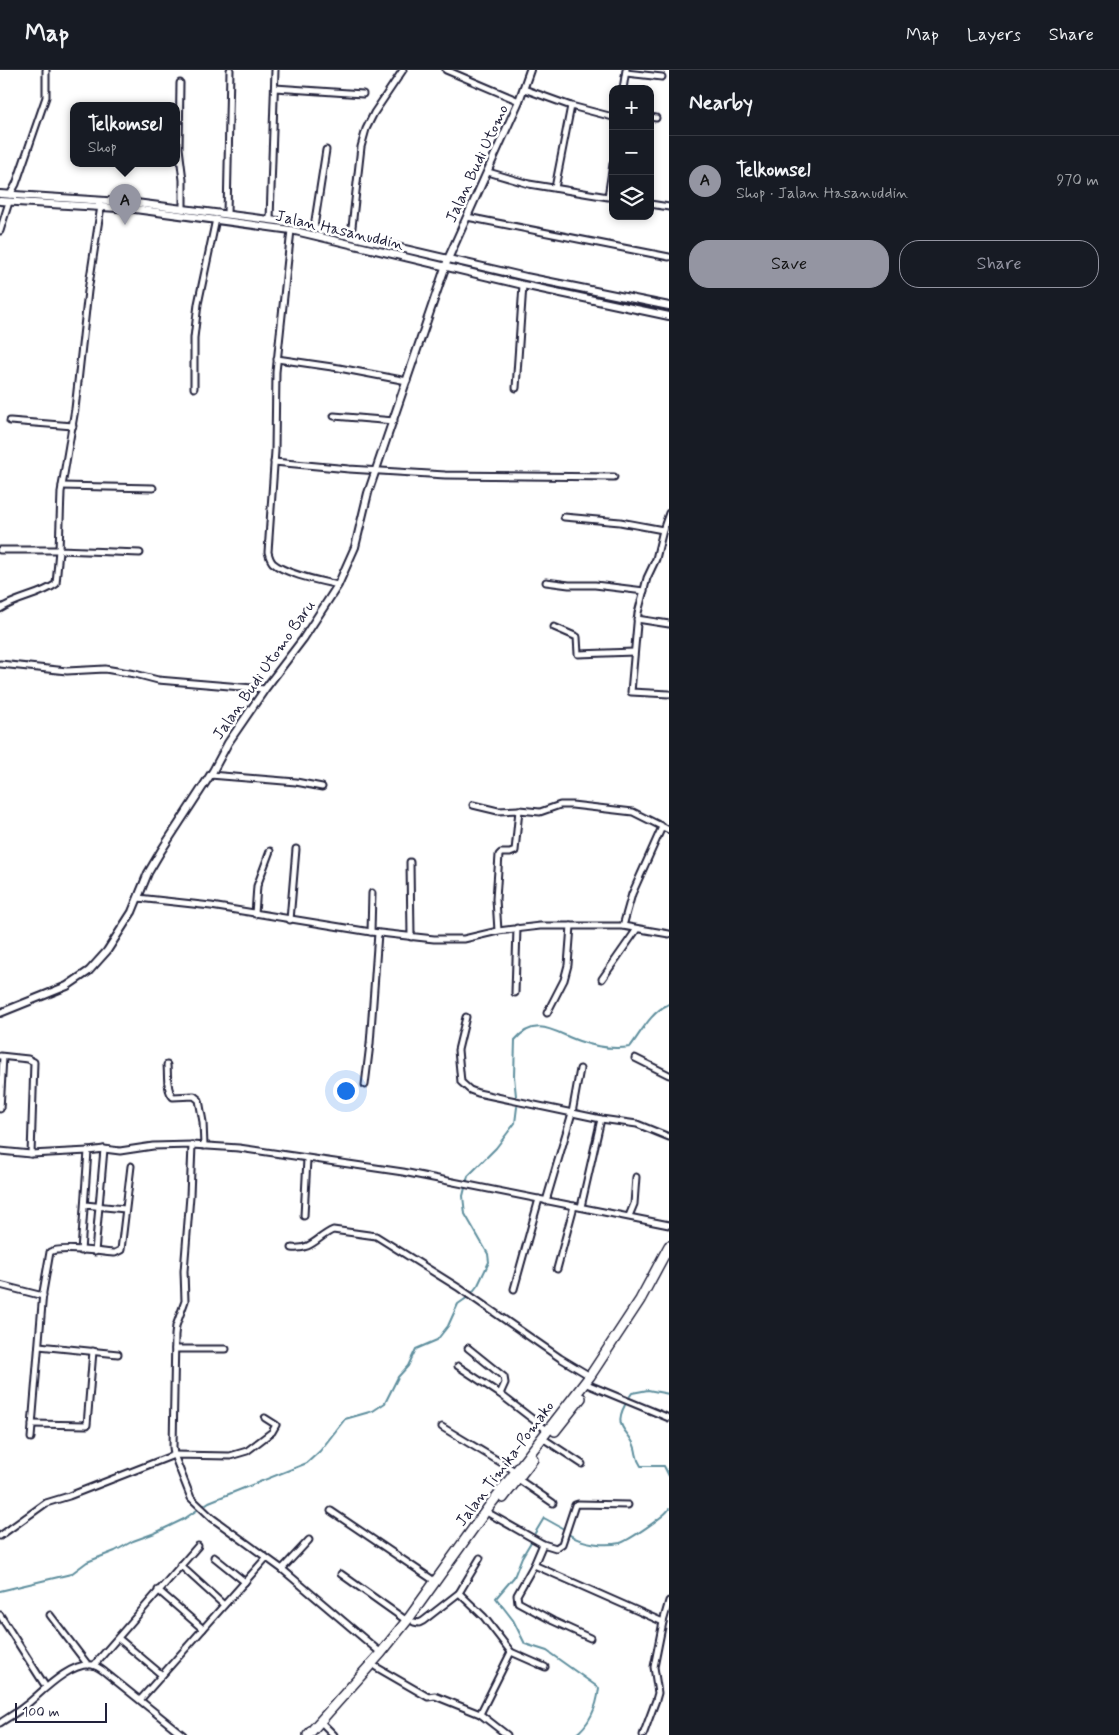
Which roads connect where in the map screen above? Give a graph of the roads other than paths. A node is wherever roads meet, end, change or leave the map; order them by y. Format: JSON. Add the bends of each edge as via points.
{"nodes":[{"id":1,"x":46,"y":70,"type":"edge"},
{"id":2,"x":230,"y":70,"type":"edge"},
{"id":3,"x":275,"y":70,"type":"edge"},
{"id":4,"x":403,"y":70,"type":"edge"},
{"id":5,"x":446,"y":70,"type":"edge"},
{"id":6,"x":530,"y":70,"type":"edge"},
{"id":7,"x":626,"y":72,"type":"edge"},
{"id":8,"x":662,"y":77,"type":"dead end"},
{"id":9,"x":180,"y":83,"type":"dead end"},
{"id":10,"x":624,"y":85,"type":"edge"},
{"id":11,"x":275,"y":88,"type":"junction"},
{"id":12,"x":524,"y":89,"type":"junction"},
{"id":13,"x":363,"y":94,"type":"dead end"},
{"id":14,"x":519,"y":101,"type":"junction"},
{"id":15,"x":572,"y":106,"type":"junction"},
{"id":16,"x":609,"y":116,"type":"edge"},
{"id":17,"x":326,"y":150,"type":"dead end"},
{"id":18,"x":488,"y":172,"type":"junction"},
{"id":19,"x":555,"y":188,"type":"junction"},
{"id":20,"x":0,"y":194,"type":"edge"},
{"id":21,"x":609,"y":197,"type":"edge"},
{"id":22,"x":10,"y":198,"type":"junction"},
{"id":23,"x":102,"y":200,"type":"junction"},
{"id":24,"x":0,"y":201,"type":"edge"},
{"id":25,"x":654,"y":205,"type":"edge"},
{"id":26,"x":669,"y":207,"type":"edge"},
{"id":27,"x":101,"y":208,"type":"junction"},
{"id":28,"x":183,"y":208,"type":"junction"},
{"id":29,"x":227,"y":214,"type":"junction"},
{"id":30,"x":467,"y":217,"type":"junction"},
{"id":31,"x":216,"y":219,"type":"junction"},
{"id":32,"x":270,"y":219,"type":"junction"},
{"id":33,"x":314,"y":228,"type":"junction"},
{"id":34,"x":0,"y":230,"type":"edge"},
{"id":35,"x":291,"y":230,"type":"junction"},
{"id":36,"x":327,"y":234,"type":"junction"},
{"id":37,"x":351,"y":236,"type":"junction"},
{"id":38,"x":669,"y":257,"type":"edge"},
{"id":39,"x":448,"y":259,"type":"junction"},
{"id":40,"x":445,"y":267,"type":"junction"},
{"id":41,"x":523,"y":285,"type":"junction"},
{"id":42,"x":669,"y":306,"type":"edge"},
{"id":43,"x":669,"y":316,"type":"edge"},
{"id":44,"x":277,"y":359,"type":"junction"},
{"id":45,"x":407,"y":381,"type":"junction"},
{"id":46,"x":194,"y":388,"type":"dead end"},
{"id":47,"x":516,"y":388,"type":"dead end"},
{"id":48,"x":334,"y":416,"type":"dead end"},
{"id":49,"x":10,"y":421,"type":"dead end"},
{"id":50,"x":394,"y":421,"type":"junction"},
{"id":51,"x":73,"y":426,"type":"junction"},
{"id":52,"x":274,"y":462,"type":"junction"},
{"id":53,"x":376,"y":471,"type":"junction"},
{"id":54,"x":614,"y":477,"type":"dead end"},
{"id":55,"x":62,"y":486,"type":"junction"},
{"id":56,"x":153,"y":488,"type":"dead end"},
{"id":57,"x":669,"y":513,"type":"edge"},
{"id":58,"x":564,"y":517,"type":"dead end"},
{"id":59,"x":663,"y":530,"type":"junction"},
{"id":60,"x":0,"y":550,"type":"edge"},
{"id":61,"x":59,"y":550,"type":"junction"},
{"id":62,"x":140,"y":553,"type":"dead end"},
{"id":63,"x":546,"y":582,"type":"dead end"},
{"id":64,"x":338,"y":585,"type":"junction"},
{"id":65,"x":644,"y":591,"type":"junction"},
{"id":66,"x":0,"y":609,"type":"edge"},
{"id":67,"x":637,"y":619,"type":"junction"},
{"id":68,"x":669,"y":624,"type":"edge"},
{"id":69,"x":554,"y":627,"type":"dead end"},
{"id":70,"x":634,"y":652,"type":"junction"},
{"id":71,"x":0,"y":664,"type":"edge"},
{"id":72,"x":265,"y":689,"type":"junction"},
{"id":73,"x":669,"y":694,"type":"edge"},
{"id":74,"x":210,"y":775,"type":"junction"},
{"id":75,"x":322,"y":787,"type":"dead end"},
{"id":76,"x":473,"y":805,"type":"dead end"},
{"id":77,"x":519,"y":810,"type":"junction"},
{"id":78,"x":662,"y":827,"type":"junction"},
{"id":79,"x":669,"y":830,"type":"edge"},
{"id":80,"x":296,"y":849,"type":"dead end"},
{"id":81,"x":270,"y":851,"type":"dead end"},
{"id":82,"x":410,"y":862,"type":"dead end"},
{"id":83,"x":372,"y":892,"type":"dead end"},
{"id":84,"x":138,"y":898,"type":"junction"},
{"id":85,"x":255,"y":914,"type":"junction"},
{"id":86,"x":290,"y":920,"type":"junction"},
{"id":87,"x":571,"y":926,"type":"junction"},
{"id":88,"x":623,"y":926,"type":"junction"},
{"id":89,"x":517,"y":928,"type":"junction"},
{"id":90,"x":637,"y":929,"type":"junction"},
{"id":91,"x":498,"y":931,"type":"junction"},
{"id":92,"x":371,"y":932,"type":"junction"},
{"id":93,"x":378,"y":933,"type":"junction"},
{"id":94,"x":669,"y":934,"type":"edge"},
{"id":95,"x":411,"y":937,"type":"junction"},
{"id":96,"x":602,"y":979,"type":"dead end"},
{"id":97,"x":515,"y":993,"type":"dead end"},
{"id":98,"x":0,"y":1013,"type":"edge"},
{"id":99,"x":547,"y":1013,"type":"dead end"},
{"id":100,"x":466,"y":1017,"type":"dead end"},
{"id":101,"x":2,"y":1056,"type":"edge"},
{"id":102,"x":634,"y":1058,"type":"dead end"},
{"id":103,"x":167,"y":1065,"type":"dead end"},
{"id":104,"x":580,"y":1069,"type":"dead end"},
{"id":105,"x":669,"y":1075,"type":"edge"},
{"id":106,"x":365,"y":1085,"type":"dead end"},
{"id":107,"x":0,"y":1109,"type":"edge"},
{"id":108,"x":572,"y":1113,"type":"junction"},
{"id":109,"x":601,"y":1120,"type":"junction"},
{"id":110,"x":669,"y":1137,"type":"edge"},
{"id":111,"x":192,"y":1145,"type":"junction"},
{"id":112,"x":204,"y":1146,"type":"junction"},
{"id":113,"x":104,"y":1149,"type":"junction"},
{"id":114,"x":0,"y":1151,"type":"edge"},
{"id":115,"x":88,"y":1151,"type":"junction"},
{"id":116,"x":31,"y":1154,"type":"junction"},
{"id":117,"x":307,"y":1159,"type":"junction"},
{"id":118,"x":131,"y":1166,"type":"dead end"},
{"id":119,"x":636,"y":1177,"type":"dead end"},
{"id":120,"x":539,"y":1199,"type":"junction"},
{"id":121,"x":546,"y":1201,"type":"junction"},
{"id":122,"x":85,"y":1206,"type":"junction"},
{"id":123,"x":574,"y":1206,"type":"junction"},
{"id":124,"x":99,"y":1207,"type":"junction"},
{"id":125,"x":581,"y":1207,"type":"junction"},
{"id":126,"x":125,"y":1209,"type":"junction"},
{"id":127,"x":304,"y":1216,"type":"dead end"},
{"id":128,"x":630,"y":1216,"type":"junction"},
{"id":129,"x":669,"y":1225,"type":"edge"},
{"id":130,"x":669,"y":1246,"type":"edge"},
{"id":131,"x":292,"y":1248,"type":"dead end"},
{"id":132,"x":81,"y":1251,"type":"junction"},
{"id":133,"x":95,"y":1252,"type":"junction"},
{"id":134,"x":669,"y":1258,"type":"edge"},
{"id":135,"x":558,"y":1269,"type":"dead end"},
{"id":136,"x":0,"y":1285,"type":"edge"},
{"id":137,"x":514,"y":1289,"type":"dead end"},
{"id":138,"x":43,"y":1296,"type":"junction"},
{"id":139,"x":39,"y":1346,"type":"junction"},
{"id":140,"x":468,"y":1348,"type":"dead end"},
{"id":141,"x":174,"y":1349,"type":"junction"},
{"id":142,"x":226,"y":1349,"type":"dead end"},
{"id":143,"x":93,"y":1351,"type":"junction"},
{"id":144,"x":118,"y":1354,"type":"dead end"},
{"id":145,"x":458,"y":1366,"type":"dead end"},
{"id":146,"x":590,"y":1376,"type":"junction"},
{"id":147,"x":589,"y":1386,"type":"junction"},
{"id":148,"x":500,"y":1394,"type":"junction"},
{"id":149,"x":265,"y":1418,"type":"dead end"},
{"id":150,"x":669,"y":1418,"type":"edge"},
{"id":151,"x":32,"y":1424,"type":"junction"},
{"id":152,"x":442,"y":1427,"type":"dead end"},
{"id":153,"x":548,"y":1431,"type":"junction"},
{"id":154,"x":31,"y":1438,"type":"dead end"},
{"id":155,"x":547,"y":1441,"type":"junction"},
{"id":156,"x":174,"y":1456,"type":"junction"},
{"id":157,"x":582,"y":1464,"type":"dead end"},
{"id":158,"x":516,"y":1475,"type":"junction"},
{"id":159,"x":554,"y":1503,"type":"dead end"},
{"id":160,"x":628,"y":1505,"type":"dead end"},
{"id":161,"x":331,"y":1511,"type":"dead end"},
{"id":162,"x":490,"y":1514,"type":"junction"},
{"id":163,"x":0,"y":1536,"type":"edge"},
{"id":164,"x":309,"y":1540,"type":"dead end"},
{"id":165,"x":543,"y":1544,"type":"junction"},
{"id":166,"x":198,"y":1546,"type":"dead end"},
{"id":167,"x":214,"y":1557,"type":"dead end"},
{"id":168,"x":266,"y":1558,"type":"junction"},
{"id":169,"x":480,"y":1558,"type":"dead end"},
{"id":170,"x":180,"y":1565,"type":"junction"},
{"id":171,"x":534,"y":1565,"type":"junction"},
{"id":172,"x":282,"y":1568,"type":"junction"},
{"id":173,"x":341,"y":1574,"type":"dead end"},
{"id":174,"x":245,"y":1582,"type":"junction"},
{"id":175,"x":436,"y":1582,"type":"junction"},
{"id":176,"x":158,"y":1590,"type":"junction"},
{"id":177,"x":459,"y":1592,"type":"junction"},
{"id":178,"x":669,"y":1600,"type":"edge"},
{"id":179,"x":224,"y":1605,"type":"junction"},
{"id":180,"x":0,"y":1615,"type":"edge"},
{"id":181,"x":50,"y":1615,"type":"dead end"},
{"id":182,"x":410,"y":1621,"type":"junction"},
{"id":183,"x":663,"y":1622,"type":"junction"},
{"id":184,"x":203,"y":1629,"type":"junction"},
{"id":185,"x":118,"y":1638,"type":"junction"},
{"id":186,"x":590,"y":1638,"type":"dead end"},
{"id":187,"x":511,"y":1652,"type":"junction"},
{"id":188,"x":381,"y":1653,"type":"junction"},
{"id":189,"x":91,"y":1665,"type":"junction"},
{"id":190,"x":376,"y":1666,"type":"junction"},
{"id":191,"x":544,"y":1667,"type":"dead end"},
{"id":192,"x":162,"y":1675,"type":"junction"},
{"id":193,"x":46,"y":1687,"type":"junction"},
{"id":194,"x":352,"y":1691,"type":"junction"},
{"id":195,"x":140,"y":1700,"type":"junction"},
{"id":196,"x":480,"y":1714,"type":"junction"},
{"id":197,"x":0,"y":1723,"type":"edge"},
{"id":198,"x":324,"y":1725,"type":"junction"},
{"id":199,"x":183,"y":1735,"type":"edge"},
{"id":200,"x":308,"y":1735,"type":"edge"},
{"id":201,"x":315,"y":1735,"type":"edge"},
{"id":202,"x":334,"y":1735,"type":"edge"},
{"id":203,"x":507,"y":1735,"type":"edge"},
{"id":204,"x":643,"y":1735,"type":"edge"}],
"edges":[{"from":1,"to":22,"type":"street","via":[[43,107]]},
{"from":2,"to":29,"type":"street"},
{"from":3,"to":11,"type":"street"},
{"from":4,"to":37,"type":"street","via":[[366,129]]},
{"from":5,"to":14,"type":"street"},
{"from":6,"to":12,"type":"street","name":"Jalan Budi Utomo"},
{"from":7,"to":8,"type":"street"},
{"from":7,"to":10,"type":"street"},
{"from":9,"to":28,"type":"street"},
{"from":11,"to":13,"type":"street"},
{"from":11,"to":32,"type":"street"},
{"from":12,"to":14,"type":"street","name":"Jalan Budi Utomo"},
{"from":12,"to":15,"type":"street"},
{"from":14,"to":18,"type":"street","name":"Jalan Budi Utomo"},
{"from":15,"to":16,"type":"street"},
{"from":15,"to":19,"type":"street"},
{"from":17,"to":33,"type":"street"},
{"from":18,"to":19,"type":"street"},
{"from":18,"to":30,"type":"street","name":"Jalan Budi Utomo"},
{"from":19,"to":21,"type":"street"},
{"from":20,"to":22,"type":"street","name":"Jalan Hasanuddin"},
{"from":22,"to":23,"type":"street","name":"Jalan Hasanuddin"},
{"from":22,"to":24,"type":"street","name":"Jalan Hasanuddin"},
{"from":22,"to":27,"type":"street","name":"Jalan Hasanuddin"},
{"from":22,"to":34,"type":"street"},
{"from":23,"to":27,"type":"street"},
{"from":23,"to":28,"type":"street","name":"Jalan Hasanuddin"},
{"from":25,"to":26,"type":"street"},
{"from":27,"to":31,"type":"street","name":"Jalan Hasanuddin"},
{"from":27,"to":51,"type":"street"},
{"from":28,"to":29,"type":"street","name":"Jalan Hasanuddin"},
{"from":29,"to":32,"type":"street","name":"Jalan Hasanuddin"},
{"from":30,"to":38,"type":"street"},
{"from":30,"to":39,"type":"street","name":"Jalan Budi Utomo"},
{"from":31,"to":35,"type":"street","name":"Jalan Hasanuddin"},
{"from":31,"to":46,"type":"street","via":[[198,304]]},
{"from":32,"to":33,"type":"street","name":"Jalan Hasanuddin"},
{"from":33,"to":36,"type":"street","name":"Jalan Hasanuddin"},
{"from":35,"to":36,"type":"street","name":"Jalan Hasanuddin"},
{"from":35,"to":44,"type":"street"},
{"from":36,"to":37,"type":"street","name":"Jalan Hasanuddin"},
{"from":36,"to":40,"type":"street","name":"Jalan Hasanuddin"},
{"from":37,"to":39,"type":"street","name":"Jalan Hasanuddin"},
{"from":39,"to":40,"type":"street","name":"Jalan Budi Utomo"},
{"from":39,"to":42,"type":"street","name":"Jalan Hasanuddin"},
{"from":40,"to":41,"type":"street","name":"Jalan Hasanuddin"},
{"from":40,"to":45,"type":"street","name":"Jalan Budi Utomo Baru"},
{"from":41,"to":43,"type":"street","name":"Jalan Hasanuddin"},
{"from":41,"to":47,"type":"street"},
{"from":44,"to":45,"type":"street"},
{"from":44,"to":52,"type":"street"},
{"from":45,"to":50,"type":"street","name":"Jalan Budi Utomo Baru"},
{"from":48,"to":50,"type":"street"},
{"from":49,"to":51,"type":"street"},
{"from":50,"to":53,"type":"street","name":"Jalan Budi Utomo Baru"},
{"from":51,"to":55,"type":"street"},
{"from":52,"to":53,"type":"street"},
{"from":52,"to":64,"type":"street","via":[[270,558],[282,568]]},
{"from":53,"to":54,"type":"street"},
{"from":53,"to":64,"type":"street","name":"Jalan Budi Utomo Baru","via":[[355,547]]},
{"from":55,"to":56,"type":"street"},
{"from":55,"to":61,"type":"street"},
{"from":57,"to":59,"type":"street"},
{"from":58,"to":59,"type":"street"},
{"from":59,"to":65,"type":"street"},
{"from":60,"to":61,"type":"street"},
{"from":61,"to":62,"type":"street"},
{"from":61,"to":66,"type":"street","via":[[56,584]]},
{"from":63,"to":65,"type":"street"},
{"from":64,"to":72,"type":"street","name":"Jalan Budi Utomo Baru"},
{"from":65,"to":67,"type":"street"},
{"from":67,"to":68,"type":"street"},
{"from":67,"to":70,"type":"street"},
{"from":69,"to":70,"type":"street","via":[[577,637],[578,654]]},
{"from":70,"to":73,"type":"street","via":[[631,692]]},
{"from":71,"to":72,"type":"street","via":[[68,671],[105,670],[158,680]]},
{"from":72,"to":74,"type":"street","name":"Jalan Budi Utomo Baru"},
{"from":74,"to":75,"type":"street","via":[[301,782]]},
{"from":74,"to":84,"type":"street","name":"Jalan Budi Utomo Baru","via":[[148,873]]},
{"from":76,"to":77,"type":"street","via":[[498,811]]},
{"from":77,"to":78,"type":"street","via":[[540,812],[560,805],[572,805],[633,812]]},
{"from":77,"to":91,"type":"street","via":[[515,851],[499,855]]},
{"from":78,"to":79,"type":"street"},
{"from":78,"to":88,"type":"street","via":[[632,894]]},
{"from":80,"to":86,"type":"street"},
{"from":81,"to":85,"type":"street","via":[[257,886]]},
{"from":82,"to":95,"type":"street"},
{"from":83,"to":92,"type":"street"},
{"from":84,"to":85,"type":"street"},
{"from":84,"to":98,"type":"street","name":"Jalan Budi Utomo Baru","via":[[107,951],[89,970],[67,986]]},
{"from":85,"to":86,"type":"street"},
{"from":86,"to":92,"type":"street"},
{"from":87,"to":88,"type":"street"},
{"from":87,"to":89,"type":"street"},
{"from":87,"to":99,"type":"street","via":[[564,980]]},
{"from":88,"to":90,"type":"street"},
{"from":89,"to":91,"type":"street"},
{"from":89,"to":97,"type":"street"},
{"from":90,"to":94,"type":"street"},
{"from":90,"to":96,"type":"street"},
{"from":91,"to":95,"type":"street","via":[[456,939]]},
{"from":92,"to":93,"type":"street"},
{"from":93,"to":95,"type":"street"},
{"from":93,"to":106,"type":"street"},
{"from":100,"to":108,"type":"street","via":[[458,1050],[461,1082],[478,1093]]},
{"from":101,"to":107,"type":"street"},
{"from":101,"to":116,"type":"street","via":[[28,1058],[34,1062]]},
{"from":102,"to":105,"type":"street"},
{"from":103,"to":112,"type":"street","via":[[171,1095],[194,1096],[199,1100]]},
{"from":104,"to":108,"type":"street"},
{"from":108,"to":109,"type":"street"},
{"from":108,"to":121,"type":"street"},
{"from":109,"to":110,"type":"street","via":[[637,1124]]},
{"from":109,"to":125,"type":"street"},
{"from":111,"to":112,"type":"street"},
{"from":111,"to":113,"type":"street","via":[[120,1151]]},
{"from":111,"to":141,"type":"street","via":[[185,1301],[176,1326]]},
{"from":112,"to":117,"type":"street"},
{"from":113,"to":115,"type":"street"},
{"from":113,"to":124,"type":"street"},
{"from":114,"to":116,"type":"street"},
{"from":115,"to":116,"type":"street"},
{"from":115,"to":122,"type":"street"},
{"from":117,"to":120,"type":"street","via":[[395,1171]]},
{"from":117,"to":127,"type":"street"},
{"from":118,"to":126,"type":"street"},
{"from":119,"to":128,"type":"street"},
{"from":120,"to":121,"type":"street"},
{"from":120,"to":137,"type":"street"},
{"from":121,"to":123,"type":"street"},
{"from":122,"to":124,"type":"street"},
{"from":122,"to":132,"type":"street"},
{"from":123,"to":125,"type":"street"},
{"from":123,"to":135,"type":"street"},
{"from":124,"to":126,"type":"street"},
{"from":124,"to":133,"type":"street"},
{"from":125,"to":128,"type":"street"},
{"from":126,"to":133,"type":"street","via":[[120,1250],[115,1253]]},
{"from":128,"to":129,"type":"street"},
{"from":130,"to":146,"type":"highway","name":"Jalan Timika-Pomako","via":[[640,1300]]},
{"from":131,"to":146,"type":"street","via":[[309,1246],[332,1230],[376,1236]]},
{"from":132,"to":133,"type":"street"},
{"from":132,"to":138,"type":"street","via":[[50,1252]]},
{"from":134,"to":147,"type":"highway","name":"Jalan Timika-Pomako","via":[[637,1316]]},
{"from":136,"to":138,"type":"street"},
{"from":138,"to":139,"type":"street"},
{"from":139,"to":143,"type":"street"},
{"from":139,"to":151,"type":"street"},
{"from":140,"to":148,"type":"street","via":[[504,1378]]},
{"from":141,"to":142,"type":"street"},
{"from":141,"to":156,"type":"street"},
{"from":143,"to":144,"type":"street"},
{"from":143,"to":151,"type":"street","via":[[88,1425]]},
{"from":145,"to":148,"type":"street"},
{"from":146,"to":153,"type":"highway","name":"Jalan Timika-Pomako"},
{"from":147,"to":150,"type":"street"},
{"from":147,"to":155,"type":"highway","name":"Jalan Timika-Pomako"},
{"from":148,"to":153,"type":"street"},
{"from":149,"to":156,"type":"street","via":[[276,1425],[272,1432],[247,1451],[230,1456]]},
{"from":151,"to":154,"type":"street"},
{"from":152,"to":158,"type":"street"},
{"from":153,"to":158,"type":"highway","name":"Jalan Timika-Pomako"},
{"from":155,"to":157,"type":"street"},
{"from":155,"to":158,"type":"highway","name":"Jalan Timika-Pomako"},
{"from":156,"to":163,"type":"street","via":[[46,1503]]},
{"from":156,"to":168,"type":"street","via":[[193,1502]]},
{"from":158,"to":159,"type":"street"},
{"from":158,"to":162,"type":"highway","name":"Jalan Timika-Pomako"},
{"from":158,"to":175,"type":"highway","name":"Jalan Timika-Pomako"},
{"from":160,"to":165,"type":"street","via":[[578,1504],[560,1546],[553,1548]]},
{"from":161,"to":175,"type":"street"},
{"from":162,"to":165,"type":"street"},
{"from":162,"to":182,"type":"highway","name":"Jalan Timika-Pomako"},
{"from":164,"to":172,"type":"street"},
{"from":165,"to":171,"type":"street"},
{"from":166,"to":170,"type":"street"},
{"from":167,"to":174,"type":"street"},
{"from":168,"to":172,"type":"street"},
{"from":168,"to":174,"type":"street"},
{"from":169,"to":177,"type":"street"},
{"from":170,"to":176,"type":"street"},
{"from":170,"to":179,"type":"street"},
{"from":171,"to":183,"type":"street"},
{"from":171,"to":186,"type":"street","via":[[517,1595],[518,1602]]},
{"from":172,"to":188,"type":"street"},
{"from":173,"to":182,"type":"street"},
{"from":174,"to":179,"type":"street"},
{"from":175,"to":182,"type":"highway","name":"Jalan Timika-Pomako"},
{"from":176,"to":184,"type":"street"},
{"from":176,"to":185,"type":"street"},
{"from":177,"to":182,"type":"street","via":[[423,1621]]},
{"from":177,"to":187,"type":"street","via":[[484,1617]]},
{"from":178,"to":183,"type":"street"},
{"from":179,"to":184,"type":"street"},
{"from":180,"to":193,"type":"street"},
{"from":181,"to":189,"type":"street"},
{"from":182,"to":188,"type":"highway","name":"Jalan Timika-Pomako"},
{"from":182,"to":190,"type":"highway","name":"Jalan Timika-Pomako"},
{"from":183,"to":204,"type":"street","via":[[654,1667],[658,1693]]},
{"from":184,"to":192,"type":"street"},
{"from":185,"to":189,"type":"street"},
{"from":185,"to":192,"type":"street"},
{"from":187,"to":191,"type":"street"},
{"from":187,"to":196,"type":"street"},
{"from":188,"to":194,"type":"highway","name":"Jalan Timika-Pomako"},
{"from":189,"to":193,"type":"street","via":[[66,1673]]},
{"from":189,"to":195,"type":"street"},
{"from":190,"to":194,"type":"highway","name":"Jalan Timika-Pomako"},
{"from":190,"to":196,"type":"street","via":[[428,1696]]},
{"from":192,"to":195,"type":"street"},
{"from":193,"to":197,"type":"street"},
{"from":194,"to":198,"type":"highway"},
{"from":194,"to":200,"type":"highway"},
{"from":195,"to":199,"type":"street"},
{"from":196,"to":203,"type":"street"},
{"from":198,"to":201,"type":"highway"},
{"from":198,"to":202,"type":"street"}]}
